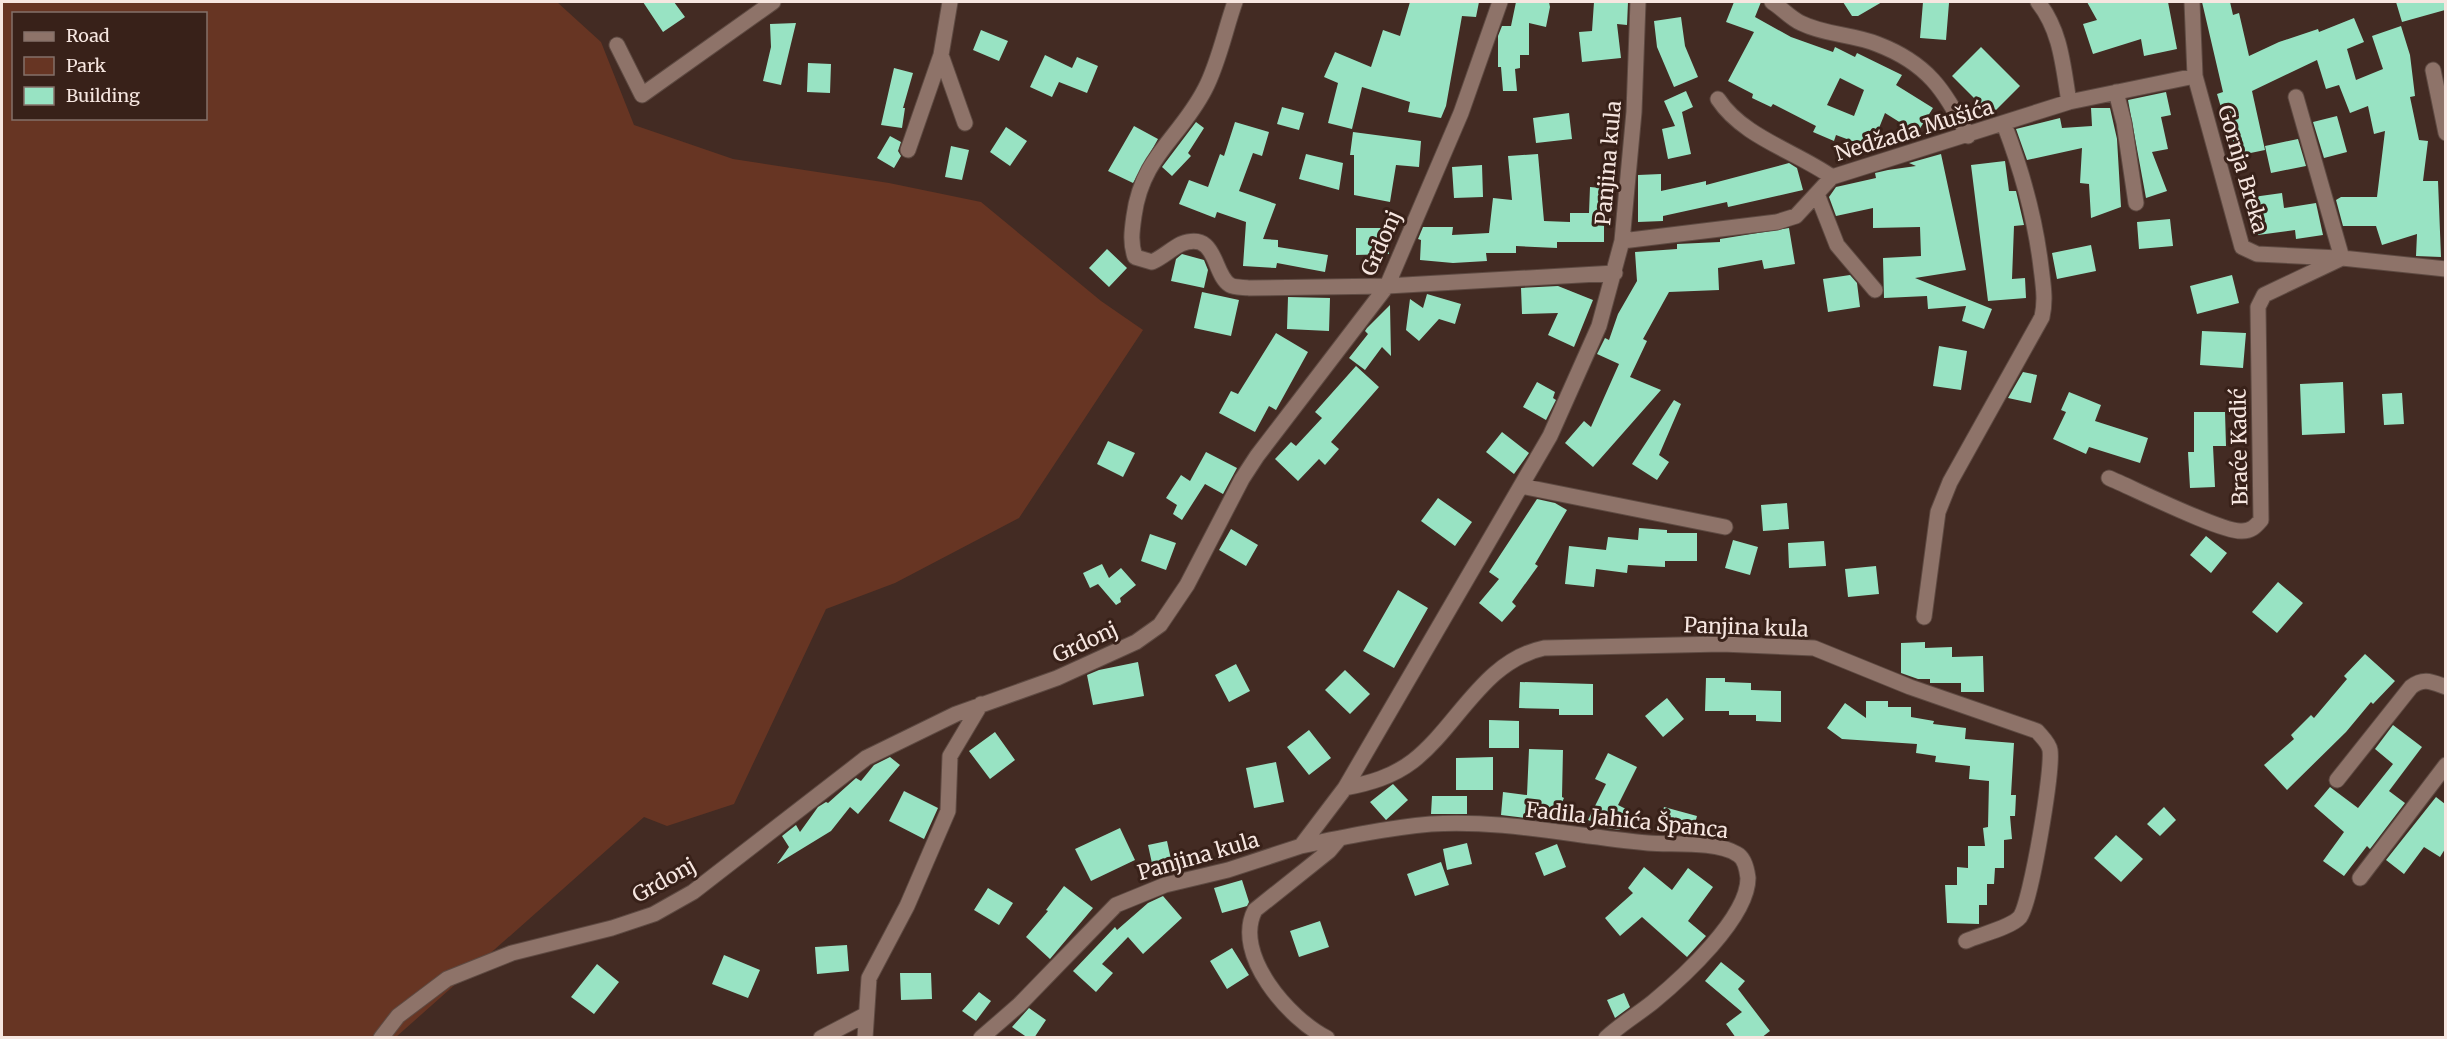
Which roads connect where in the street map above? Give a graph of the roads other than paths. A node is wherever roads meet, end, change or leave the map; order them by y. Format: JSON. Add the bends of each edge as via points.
{"nodes":[{"id":1,"x":773,"y":2,"type":"edge"},
{"id":2,"x":950,"y":2,"type":"edge"},
{"id":3,"x":1235,"y":2,"type":"edge"},
{"id":4,"x":1500,"y":2,"type":"edge"},
{"id":5,"x":1638,"y":2,"type":"edge"},
{"id":6,"x":1772,"y":2,"type":"edge"},
{"id":7,"x":2038,"y":2,"type":"edge"},
{"id":8,"x":2192,"y":2,"type":"edge"},
{"id":9,"x":617,"y":45,"type":"dead end"},
{"id":10,"x":941,"y":55,"type":"junction"},
{"id":11,"x":2433,"y":70,"type":"dead end"},
{"id":12,"x":2195,"y":76,"type":"junction"},
{"id":13,"x":2116,"y":92,"type":"junction"},
{"id":14,"x":2296,"y":96,"type":"dead end"},
{"id":15,"x":1718,"y":99,"type":"dead end"},
{"id":16,"x":2069,"y":102,"type":"junction"},
{"id":17,"x":965,"y":123,"type":"dead end"},
{"id":18,"x":2004,"y":124,"type":"junction"},
{"id":19,"x":2445,"y":133,"type":"edge"},
{"id":20,"x":1968,"y":135,"type":"junction"},
{"id":21,"x":908,"y":150,"type":"dead end"},
{"id":22,"x":1832,"y":177,"type":"junction"},
{"id":23,"x":1816,"y":194,"type":"junction"},
{"id":24,"x":2136,"y":203,"type":"dead end"},
{"id":25,"x":1622,"y":241,"type":"junction"},
{"id":26,"x":2342,"y":258,"type":"junction"},
{"id":27,"x":2445,"y":270,"type":"edge"},
{"id":28,"x":1614,"y":273,"type":"junction"},
{"id":29,"x":1387,"y":286,"type":"junction"},
{"id":30,"x":1875,"y":290,"type":"dead end"},
{"id":31,"x":2109,"y":478,"type":"dead end"},
{"id":32,"x":1521,"y":486,"type":"junction"},
{"id":33,"x":1725,"y":526,"type":"dead end"},
{"id":34,"x":1924,"y":617,"type":"dead end"},
{"id":35,"x":2445,"y":687,"type":"edge"},
{"id":36,"x":981,"y":704,"type":"junction"},
{"id":37,"x":2445,"y":765,"type":"edge"},
{"id":38,"x":2337,"y":780,"type":"dead end"},
{"id":39,"x":1345,"y":788,"type":"junction"},
{"id":40,"x":1340,"y":838,"type":"junction"},
{"id":41,"x":1301,"y":846,"type":"junction"},
{"id":42,"x":2360,"y":878,"type":"dead end"},
{"id":43,"x":1966,"y":940,"type":"dead end"},
{"id":44,"x":865,"y":1015,"type":"junction"},
{"id":45,"x":398,"y":1017,"type":"junction"},
{"id":46,"x":381,"y":1038,"type":"edge"},
{"id":47,"x":393,"y":1038,"type":"edge"},
{"id":48,"x":821,"y":1038,"type":"edge"},
{"id":49,"x":865,"y":1038,"type":"edge"},
{"id":50,"x":981,"y":1038,"type":"edge"},
{"id":51,"x":1327,"y":1038,"type":"edge"},
{"id":52,"x":1606,"y":1038,"type":"edge"}],
"edges":[{"from":1,"to":9,"type":"street","via":[[642,95]]},
{"from":2,"to":10,"type":"street"},
{"from":3,"to":29,"type":"street","via":[[1207,86],[1158,153],[1136,197],[1131,241],[1135,257],[1152,262],[1182,244],[1194,242],[1210,250],[1231,285]]},
{"from":4,"to":29,"type":"street","name":"Grdonj","via":[[1461,113]]},
{"from":5,"to":25,"type":"street","name":"Panjina kula","via":[[1634,112]]},
{"from":6,"to":20,"type":"street","via":[[1799,22],[1877,44],[1924,69],[1939,85]]},
{"from":7,"to":16,"type":"street","via":[[2050,17],[2060,46]]},
{"from":8,"to":12,"type":"street","name":"Gornja Breka"},
{"from":10,"to":17,"type":"street"},
{"from":10,"to":21,"type":"street"},
{"from":11,"to":19,"type":"street"},
{"from":12,"to":13,"type":"street","name":"Nedžada Mušića"},
{"from":12,"to":26,"type":"street","name":"Gornja Breka","via":[[2242,247],[2257,254]]},
{"from":13,"to":16,"type":"street","name":"Nedžada Mušića"},
{"from":13,"to":24,"type":"street"},
{"from":14,"to":26,"type":"street"},
{"from":15,"to":22,"type":"street","via":[[1737,122]]},
{"from":16,"to":18,"type":"street","name":"Nedžada Mušića"},
{"from":18,"to":20,"type":"street","name":"Nedžada Mušića"},
{"from":18,"to":34,"type":"street","via":[[2037,233],[2045,304],[2042,317],[1950,482],[1938,512]]},
{"from":20,"to":22,"type":"street","name":"Nedžada Mušića"},
{"from":22,"to":23,"type":"street","name":"Nedžada Mušića"},
{"from":23,"to":25,"type":"street","name":"Nedžada Mušića","via":[[1796,216],[1777,222]]},
{"from":23,"to":30,"type":"street","via":[[1837,245]]},
{"from":25,"to":28,"type":"street","name":"Panjina kula"},
{"from":26,"to":27,"type":"street"},
{"from":26,"to":31,"type":"street","name":"Braće Kadić","via":[[2264,295],[2258,307],[2261,520],[2253,529],[2240,532],[2214,524]]},
{"from":28,"to":29,"type":"street"},
{"from":28,"to":32,"type":"street","name":"Panjina kula","via":[[1599,326],[1576,382]]},
{"from":29,"to":36,"type":"street","name":"Grdonj","via":[[1257,456],[1161,625],[1136,642],[1057,678]]},
{"from":32,"to":33,"type":"street"},
{"from":32,"to":39,"type":"street","name":"Panjina kula"},
{"from":35,"to":38,"type":"street","via":[[2428,680],[2411,687]]},
{"from":36,"to":44,"type":"street","via":[[950,756],[948,811],[907,906],[869,978]]},
{"from":36,"to":45,"type":"street","name":"Grdonj","via":[[866,758],[693,892],[664,908],[612,928],[512,953],[447,979]]},
{"from":37,"to":42,"type":"street"},
{"from":39,"to":41,"type":"street","name":"Panjina kula"},
{"from":39,"to":43,"type":"street","name":"Panjina kula","via":[[1374,782],[1414,760],[1478,690],[1524,653],[1544,648],[1711,645],[1814,648],[1910,687],[2037,731],[2050,747],[2038,853],[2022,913],[2015,922]]},
{"from":40,"to":41,"type":"street","name":"Fadila Jahića Španca"},
{"from":40,"to":51,"type":"street","via":[[1323,857],[1255,910],[1248,922],[1251,954],[1269,983],[1295,1017]]},
{"from":40,"to":52,"type":"street","name":"Fadila Jahića Španca","via":[[1432,824],[1490,826],[1722,848],[1740,855],[1746,867],[1746,889],[1725,927],[1682,975]]},
{"from":41,"to":50,"type":"street","name":"Panjina kula","via":[[1165,885],[1116,905],[1019,1005]]},
{"from":44,"to":48,"type":"street"},
{"from":44,"to":49,"type":"street"},
{"from":45,"to":46,"type":"street","name":"Grdonj"},
{"from":45,"to":47,"type":"street"}]}
